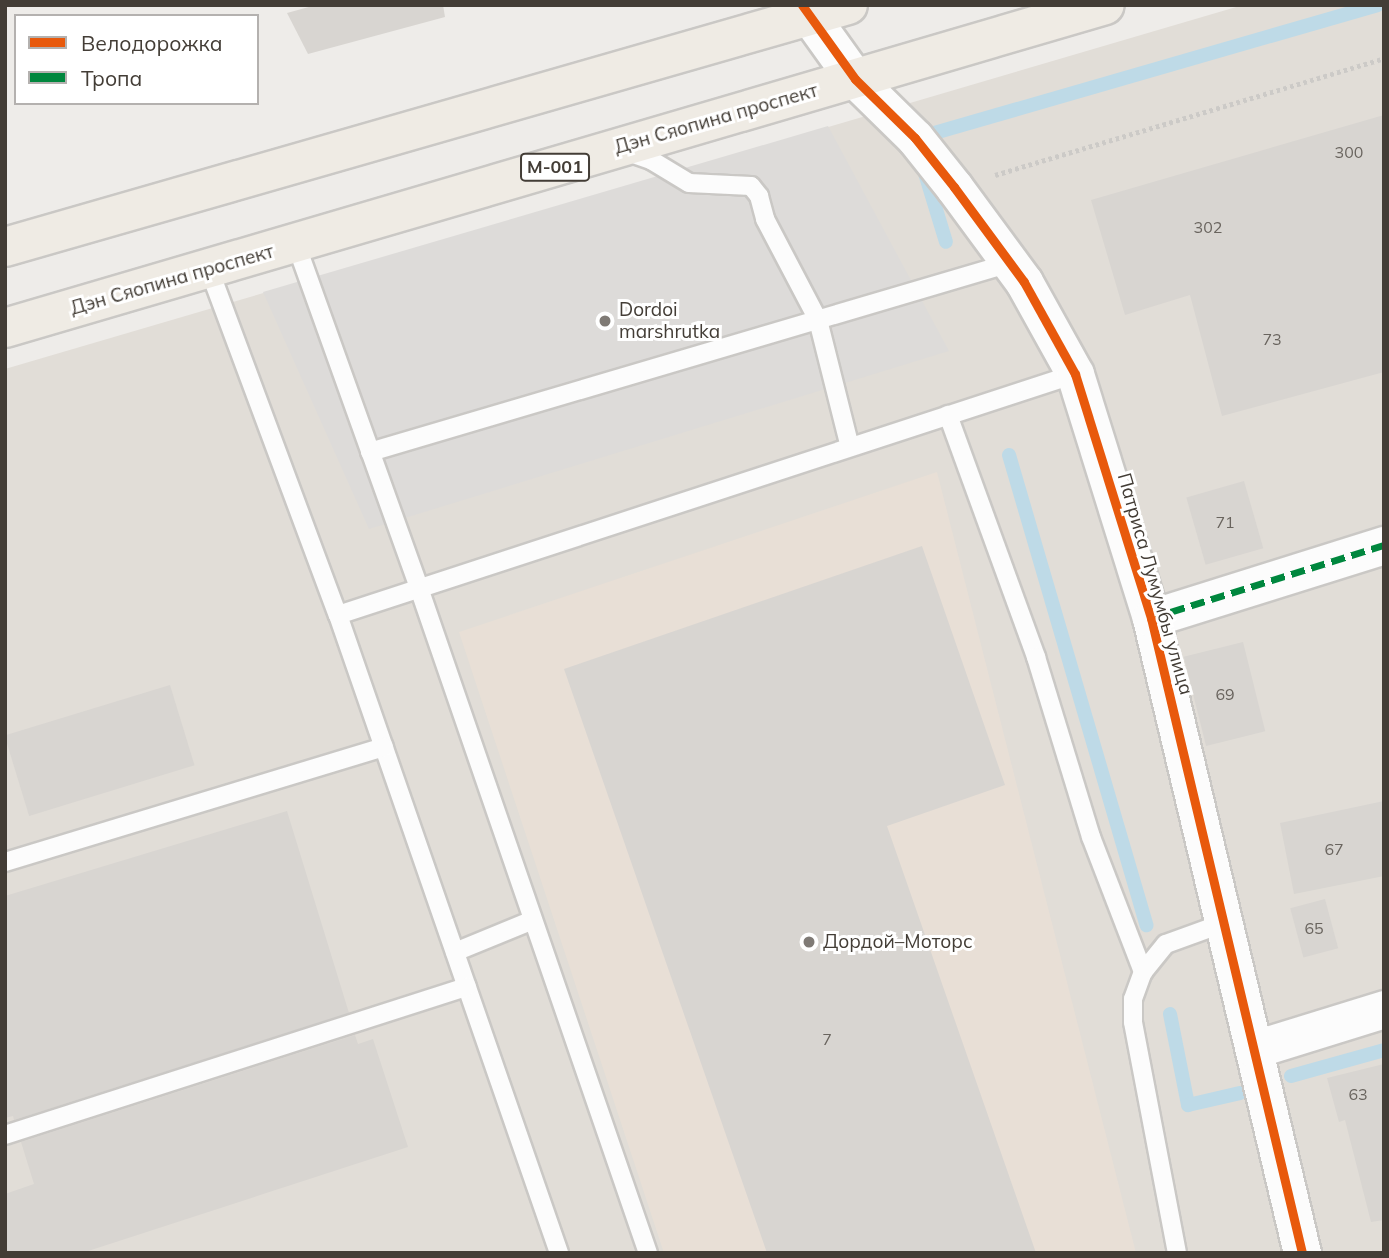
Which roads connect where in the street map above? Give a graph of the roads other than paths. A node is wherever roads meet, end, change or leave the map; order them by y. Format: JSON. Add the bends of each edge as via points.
{"nodes":[{"id":1,"x":848,"y":5,"type":"edge"},
{"id":2,"x":1105,"y":5,"type":"edge"},
{"id":3,"x":806,"y":11,"type":"edge"},
{"id":4,"x":855,"y":79,"type":"junction"},
{"id":5,"x":618,"y":148,"type":"junction"},
{"id":6,"x":296,"y":244,"type":"junction"},
{"id":7,"x":5,"y":247,"type":"edge"},
{"id":8,"x":1010,"y":262,"type":"junction"},
{"id":9,"x":209,"y":269,"type":"junction"},
{"id":10,"x":818,"y":320,"type":"junction"},
{"id":11,"x":5,"y":328,"type":"edge"},
{"id":12,"x":1075,"y":374,"type":"junction"},
{"id":13,"x":948,"y":415,"type":"junction"},
{"id":14,"x":850,"y":447,"type":"junction"},
{"id":15,"x":370,"y":452,"type":"junction"},
{"id":16,"x":1384,"y":545,"type":"edge"},
{"id":17,"x":419,"y":588,"type":"junction"},
{"id":18,"x":338,"y":615,"type":"junction"},
{"id":19,"x":1151,"y":618,"type":"junction"},
{"id":20,"x":384,"y":747,"type":"junction"},
{"id":21,"x":5,"y":862,"type":"edge"},
{"id":22,"x":533,"y":920,"type":"junction"},
{"id":23,"x":1224,"y":923,"type":"junction"},
{"id":24,"x":455,"y":952,"type":"junction"},
{"id":25,"x":1143,"y":972,"type":"junction"},
{"id":26,"x":467,"y":987,"type":"junction"},
{"id":27,"x":1384,"y":1009,"type":"edge"},
{"id":28,"x":1255,"y":1049,"type":"junction"},
{"id":29,"x":5,"y":1136,"type":"edge"},
{"id":30,"x":559,"y":1253,"type":"edge"},
{"id":31,"x":648,"y":1253,"type":"edge"},
{"id":32,"x":1177,"y":1253,"type":"edge"},
{"id":33,"x":1302,"y":1253,"type":"edge"}],
"edges":[{"from":1,"to":3,"type":"main road"},
{"from":2,"to":4,"type":"main road","name":"Дэн Сяопина проспект","number":"M-001"},
{"from":3,"to":4,"type":"street","name":"Патриса Лумумбы улица"},
{"from":3,"to":7,"type":"main road"},
{"from":4,"to":5,"type":"main road","name":"Дэн Сяопина проспект","number":"M-001"},
{"from":4,"to":8,"type":"street","name":"Патриса Лумумбы улица","via":[[915,138]]},
{"from":5,"to":6,"type":"main road","name":"Дэн Сяопина проспект","number":"M-001"},
{"from":5,"to":10,"type":"lane","via":[[689,183],[751,186]]},
{"from":6,"to":9,"type":"main road","name":"Дэн Сяопина проспект","number":"M-001"},
{"from":6,"to":15,"type":"lane"},
{"from":8,"to":10,"type":"lane"},
{"from":8,"to":12,"type":"street","name":"Патриса Лумумбы улица"},
{"from":9,"to":11,"type":"main road","name":"Дэн Сяопина проспект","number":"M-001"},
{"from":9,"to":18,"type":"lane"},
{"from":10,"to":14,"type":"lane"},
{"from":10,"to":15,"type":"lane"},
{"from":12,"to":13,"type":"lane"},
{"from":12,"to":19,"type":"street","name":"Патриса Лумумбы улица"},
{"from":13,"to":14,"type":"lane"},
{"from":13,"to":25,"type":"lane","via":[[1036,657],[1091,837]]},
{"from":14,"to":17,"type":"lane"},
{"from":15,"to":17,"type":"lane"},
{"from":16,"to":19,"type":"street"},
{"from":17,"to":18,"type":"lane"},
{"from":17,"to":22,"type":"lane"},
{"from":18,"to":20,"type":"lane"},
{"from":19,"to":23,"type":"street","name":"Патриса Лумумбы улица"},
{"from":20,"to":21,"type":"lane"},
{"from":20,"to":24,"type":"lane"},
{"from":22,"to":24,"type":"lane"},
{"from":22,"to":31,"type":"lane"},
{"from":23,"to":25,"type":"lane","via":[[1166,944]]},
{"from":23,"to":28,"type":"street","name":"Патриса Лумумбы улица"},
{"from":24,"to":26,"type":"lane"},
{"from":25,"to":32,"type":"lane","via":[[1133,999],[1133,1022]]},
{"from":26,"to":29,"type":"lane"},
{"from":26,"to":30,"type":"lane"},
{"from":27,"to":28,"type":"street"},
{"from":28,"to":33,"type":"street","name":"Патриса Лумумбы улица"}]}
